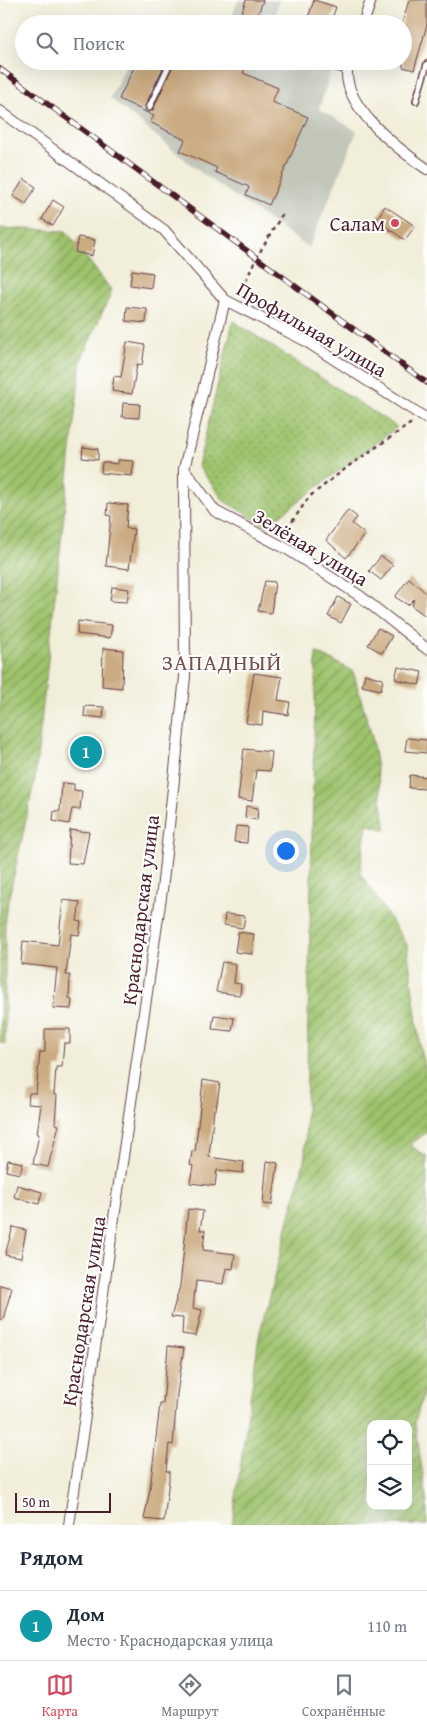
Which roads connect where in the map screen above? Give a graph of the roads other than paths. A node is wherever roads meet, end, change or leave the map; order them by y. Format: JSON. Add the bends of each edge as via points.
{"nodes":[{"id":1,"x":371,"y":0,"type":"edge"},
{"id":2,"x":365,"y":15,"type":"edge"},
{"id":3,"x":427,"y":64,"type":"edge"},
{"id":4,"x":167,"y":70,"type":"edge"},
{"id":5,"x":348,"y":70,"type":"edge"},
{"id":6,"x":416,"y":101,"type":"dead end"},
{"id":7,"x":149,"y":108,"type":"dead end"},
{"id":8,"x":0,"y":110,"type":"edge"},
{"id":9,"x":427,"y":169,"type":"edge"},
{"id":10,"x":224,"y":300,"type":"junction"},
{"id":11,"x":425,"y":417,"type":"edge"},
{"id":12,"x":184,"y":469,"type":"junction"},
{"id":13,"x":427,"y":649,"type":"edge"},
{"id":14,"x":69,"y":1525,"type":"edge"}],
"edges":[{"from":1,"to":2,"type":"street"},
{"from":3,"to":6,"type":"lane"},
{"from":4,"to":7,"type":"lane"},
{"from":5,"to":9,"type":"street","via":[[348,85],[366,118],[396,148]]},
{"from":8,"to":10,"type":"street","name":"Профильная улица","via":[[164,230]]},
{"from":10,"to":11,"type":"street","name":"Профильная улица","via":[[304,340]]},
{"from":10,"to":12,"type":"street","name":"Краснодарская улица"},
{"from":12,"to":13,"type":"street","name":"Зелёная улица","via":[[214,511],[277,544],[360,596]]},
{"from":12,"to":14,"type":"street","name":"Краснодарская улица","via":[[185,676],[163,880]]}]}
